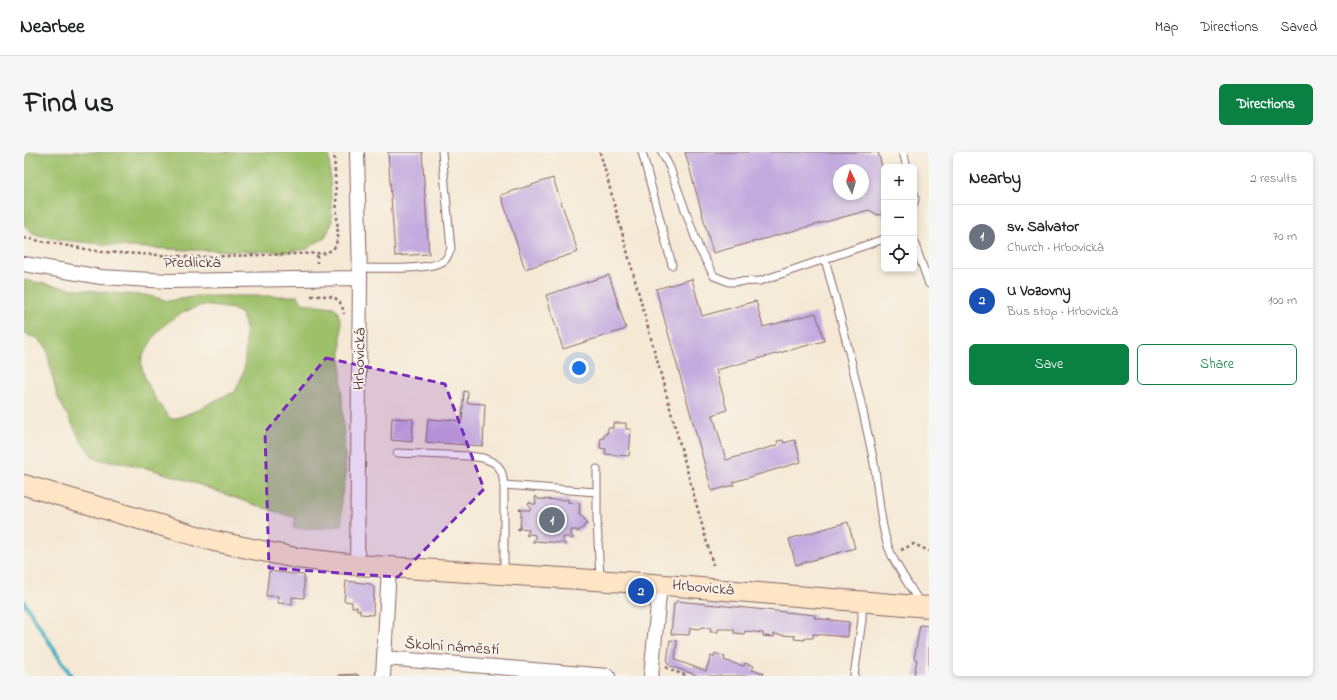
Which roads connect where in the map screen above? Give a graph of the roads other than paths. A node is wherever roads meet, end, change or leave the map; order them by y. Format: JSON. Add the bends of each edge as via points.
{"nodes":[{"id":1,"x":357,"y":152,"type":"edge"},
{"id":2,"x":442,"y":152,"type":"edge"},
{"id":3,"x":642,"y":152,"type":"edge"},
{"id":4,"x":662,"y":152,"type":"edge"},
{"id":5,"x":903,"y":152,"type":"edge"},
{"id":6,"x":906,"y":164,"type":"edge"},
{"id":7,"x":881,"y":240,"type":"edge"},
{"id":8,"x":917,"y":250,"type":"edge"},
{"id":9,"x":825,"y":259,"type":"junction"},
{"id":10,"x":24,"y":264,"type":"edge"},
{"id":11,"x":672,"y":265,"type":"dead end"},
{"id":12,"x":360,"y":273,"type":"junction"},
{"id":13,"x":929,"y":284,"type":"edge"},
{"id":14,"x":397,"y":453,"type":"dead end"},
{"id":15,"x":597,"y":470,"type":"dead end"},
{"id":16,"x":24,"y":485,"type":"edge"},
{"id":17,"x":504,"y":485,"type":"junction"},
{"id":18,"x":596,"y":492,"type":"junction"},
{"id":19,"x":356,"y":565,"type":"junction"},
{"id":20,"x":389,"y":568,"type":"junction"},
{"id":21,"x":504,"y":575,"type":"junction"},
{"id":22,"x":600,"y":581,"type":"junction"},
{"id":23,"x":660,"y":585,"type":"junction"},
{"id":24,"x":862,"y":602,"type":"junction"},
{"id":25,"x":926,"y":607,"type":"edge"},
{"id":26,"x":384,"y":658,"type":"junction"},
{"id":27,"x":383,"y":676,"type":"edge"},
{"id":28,"x":608,"y":676,"type":"edge"},
{"id":29,"x":651,"y":676,"type":"edge"},
{"id":30,"x":854,"y":676,"type":"edge"}],
"edges":[{"from":1,"to":12,"type":"street","name":"Hrbovická"},
{"from":2,"to":12,"type":"lane","via":[[451,249],[446,259],[435,265]]},
{"from":3,"to":11,"type":"lane"},
{"from":4,"to":9,"type":"lane","via":[[699,248],[714,276],[729,282],[760,281]]},
{"from":5,"to":6,"type":"lane"},
{"from":7,"to":9,"type":"lane"},
{"from":8,"to":13,"type":"lane"},
{"from":9,"to":25,"type":"lane","via":[[847,344],[873,459],[880,511],[892,555]]},
{"from":10,"to":12,"type":"street","name":"Předlická","via":[[102,277],[168,281]]},
{"from":12,"to":19,"type":"street","name":"Hrbovická"},
{"from":14,"to":17,"type":"lane","via":[[483,458],[498,466]]},
{"from":15,"to":18,"type":"lane"},
{"from":16,"to":19,"type":"main road","name":"Hrbovická","via":[[214,541],[296,558]]},
{"from":17,"to":18,"type":"lane"},
{"from":17,"to":21,"type":"lane"},
{"from":18,"to":22,"type":"lane"},
{"from":19,"to":20,"type":"main road","name":"Hrbovická"},
{"from":20,"to":21,"type":"main road","name":"Hrbovická"},
{"from":20,"to":26,"type":"street","name":"Školní náměstí"},
{"from":21,"to":22,"type":"main road","name":"Hrbovická"},
{"from":22,"to":23,"type":"main road","name":"Hrbovická"},
{"from":23,"to":24,"type":"main road","name":"Hrbovická"},
{"from":23,"to":29,"type":"street"},
{"from":24,"to":25,"type":"main road","name":"Hrbovická"},
{"from":24,"to":30,"type":"lane"},
{"from":26,"to":27,"type":"street"},
{"from":26,"to":28,"type":"street","name":"Školní náměstí"}]}
